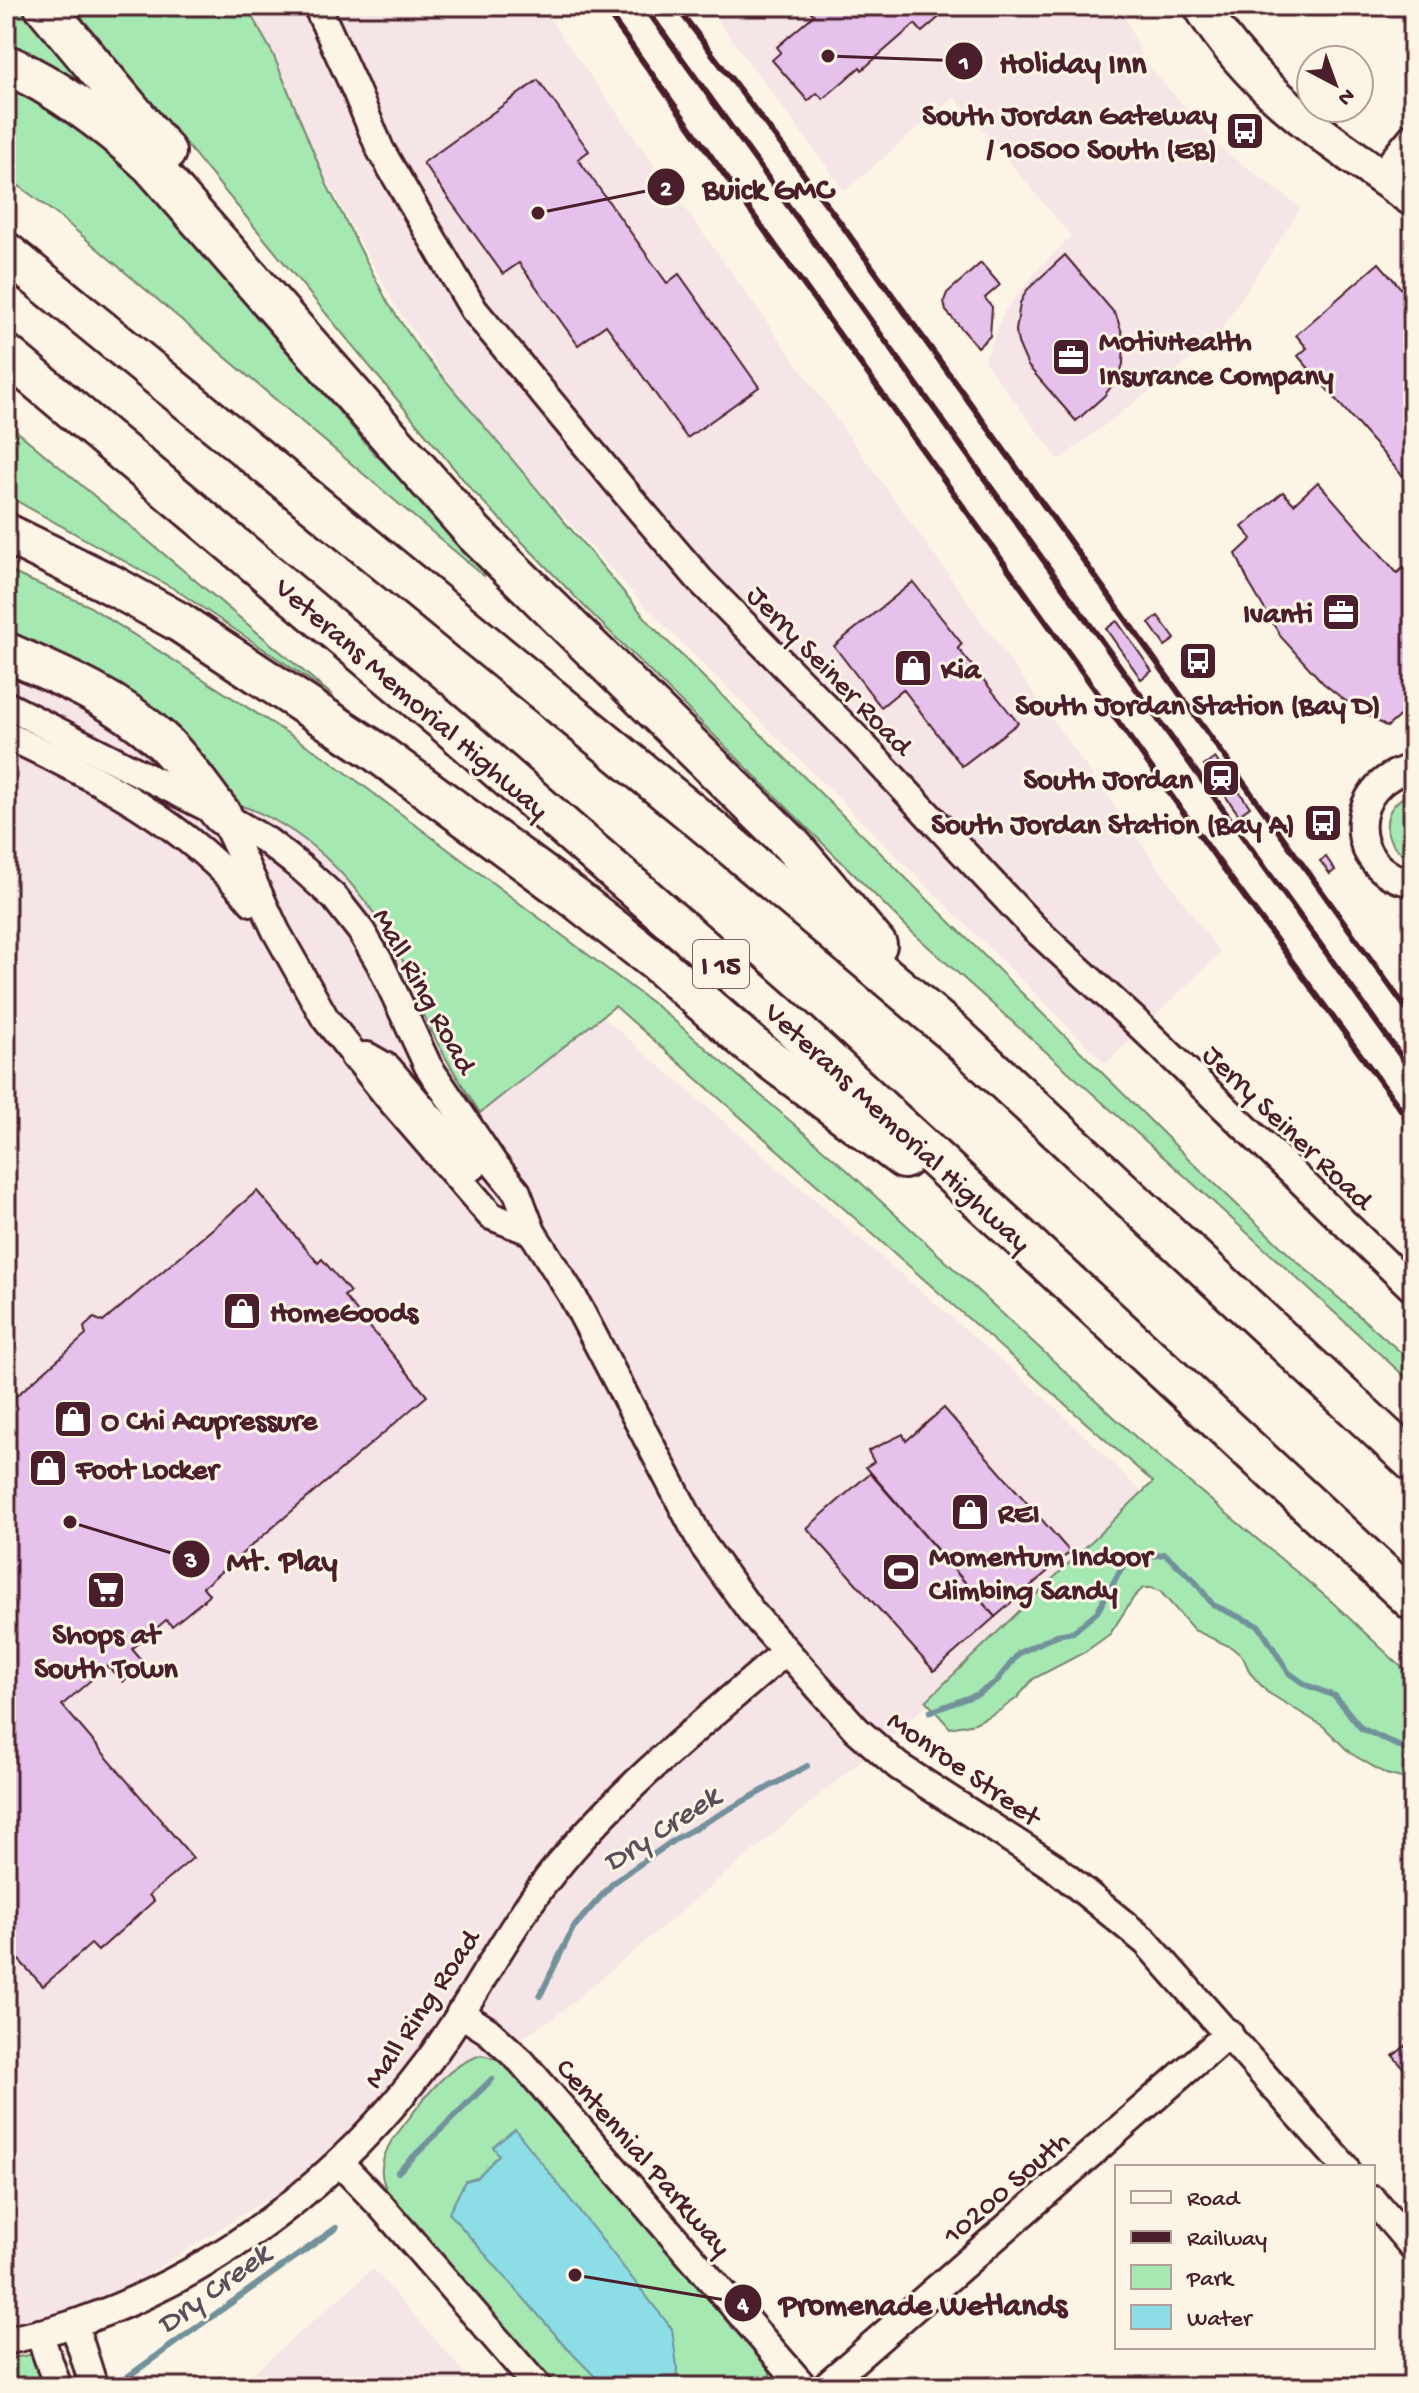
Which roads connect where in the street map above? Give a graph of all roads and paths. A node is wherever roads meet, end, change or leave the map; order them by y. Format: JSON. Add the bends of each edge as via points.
{"nodes":[{"id":1,"x":44,"y":6,"type":"edge"},
{"id":2,"x":317,"y":6,"type":"edge"},
{"id":3,"x":1201,"y":6,"type":"edge"},
{"id":4,"x":6,"y":64,"type":"edge"},
{"id":5,"x":1413,"y":136,"type":"edge"},
{"id":6,"x":1380,"y":176,"type":"junction"},
{"id":7,"x":1413,"y":199,"type":"edge"},
{"id":8,"x":6,"y":252,"type":"edge"},
{"id":9,"x":303,"y":337,"type":"junction"},
{"id":10,"x":6,"y":354,"type":"edge"},
{"id":11,"x":6,"y":533,"type":"edge"},
{"id":12,"x":6,"y":652,"type":"edge"},
{"id":13,"x":6,"y":705,"type":"edge"},
{"id":14,"x":6,"y":735,"type":"edge"},
{"id":15,"x":1413,"y":768,"type":"edge"},
{"id":16,"x":222,"y":815,"type":"junction"},
{"id":17,"x":1413,"y":883,"type":"edge"},
{"id":18,"x":276,"y":931,"type":"junction"},
{"id":19,"x":952,"y":1032,"type":"junction"},
{"id":20,"x":532,"y":1232,"type":"junction"},
{"id":21,"x":1069,"y":1283,"type":"junction"},
{"id":22,"x":1413,"y":1289,"type":"edge"},
{"id":23,"x":589,"y":1326,"type":"joint"},
{"id":24,"x":1413,"y":1462,"type":"edge"},
{"id":25,"x":1413,"y":1601,"type":"edge"},
{"id":26,"x":786,"y":1651,"type":"junction"},
{"id":27,"x":460,"y":2013,"type":"junction"},
{"id":28,"x":1229,"y":2033,"type":"junction"},
{"id":29,"x":339,"y":2162,"type":"junction"},
{"id":30,"x":1343,"y":2165,"type":"edge"},
{"id":31,"x":1375,"y":2202,"type":"edge"},
{"id":32,"x":1413,"y":2247,"type":"edge"},
{"id":33,"x":74,"y":2324,"type":"junction"},
{"id":34,"x":39,"y":2333,"type":"junction"},
{"id":35,"x":6,"y":2341,"type":"edge"},
{"id":36,"x":58,"y":2387,"type":"edge"},
{"id":37,"x":94,"y":2387,"type":"edge"},
{"id":38,"x":538,"y":2387,"type":"edge"},
{"id":39,"x":804,"y":2387,"type":"edge"},
{"id":40,"x":824,"y":2387,"type":"edge"}],
"edges":[{"from":1,"to":9,"type":"highway","via":[[177,166]]},
{"from":2,"to":22,"type":"street","name":"Jerry Seiner Road","via":[[380,149],[474,310],[640,510],[700,580],[1036,930]]},
{"from":3,"to":6,"type":"main road","via":[[1265,89]]},
{"from":4,"to":9,"type":"highway","via":[[53,88],[127,142]]},
{"from":5,"to":6,"type":"street"},
{"from":6,"to":7,"type":"main road"},
{"from":8,"to":19,"type":"highway"},
{"from":9,"to":19,"type":"highway","via":[[475,534],[790,843]]},
{"from":10,"to":21,"type":"highway","name":"Veterans Memorial Highway","number":"I 15","via":[[655,905]]},
{"from":11,"to":21,"type":"highway","via":[[179,622],[375,751],[551,880],[751,1045]]},
{"from":12,"to":16,"type":"highway","via":[[115,703],[160,740]]},
{"from":13,"to":16,"type":"street","name":"Mall Ring Road"},
{"from":14,"to":18,"type":"street","via":[[154,814],[218,864]]},
{"from":15,"to":17,"type":"street","via":[[1376,787],[1362,826],[1365,847],[1376,864],[1392,877]]},
{"from":16,"to":18,"type":"street"},
{"from":16,"to":20,"type":"street","name":"Mall Ring Road","via":[[303,869],[361,931],[428,1066],[517,1192]]},
{"from":18,"to":20,"type":"street","via":[[325,1018],[354,1057],[491,1216]]},
{"from":19,"to":24,"type":"highway"},
{"from":20,"to":23,"type":"street","name":"Mall Ring Road"},
{"from":21,"to":25,"type":"highway","name":"Veterans Memorial Highway","number":"I 15"},
{"from":23,"to":26,"type":"street","name":"Monroe Street","via":[[703,1545]]},
{"from":26,"to":27,"type":"street","name":"Mall Ring Road","via":[[594,1825],[543,1885]]},
{"from":26,"to":28,"type":"street","name":"Monroe Street","via":[[856,1729],[898,1766],[1054,1867],[1146,1942]]},
{"from":27,"to":29,"type":"street","name":"Mall Ring Road","via":[[400,2096]]},
{"from":27,"to":39,"type":"street","name":"Centennial Parkway","via":[[521,2061]]},
{"from":28,"to":30,"type":"street","name":"Monroe Street"},
{"from":28,"to":40,"type":"street","name":"10200 South"},
{"from":29,"to":33,"type":"street","name":"Mall Ring Road","via":[[220,2255],[156,2290]]},
{"from":29,"to":38,"type":"street"},
{"from":31,"to":32,"type":"street"},
{"from":33,"to":34,"type":"street","name":"Mall Ring Road"},
{"from":33,"to":37,"type":"street"},
{"from":34,"to":35,"type":"street","name":"Mall Ring Road"},
{"from":34,"to":36,"type":"street"}]}
